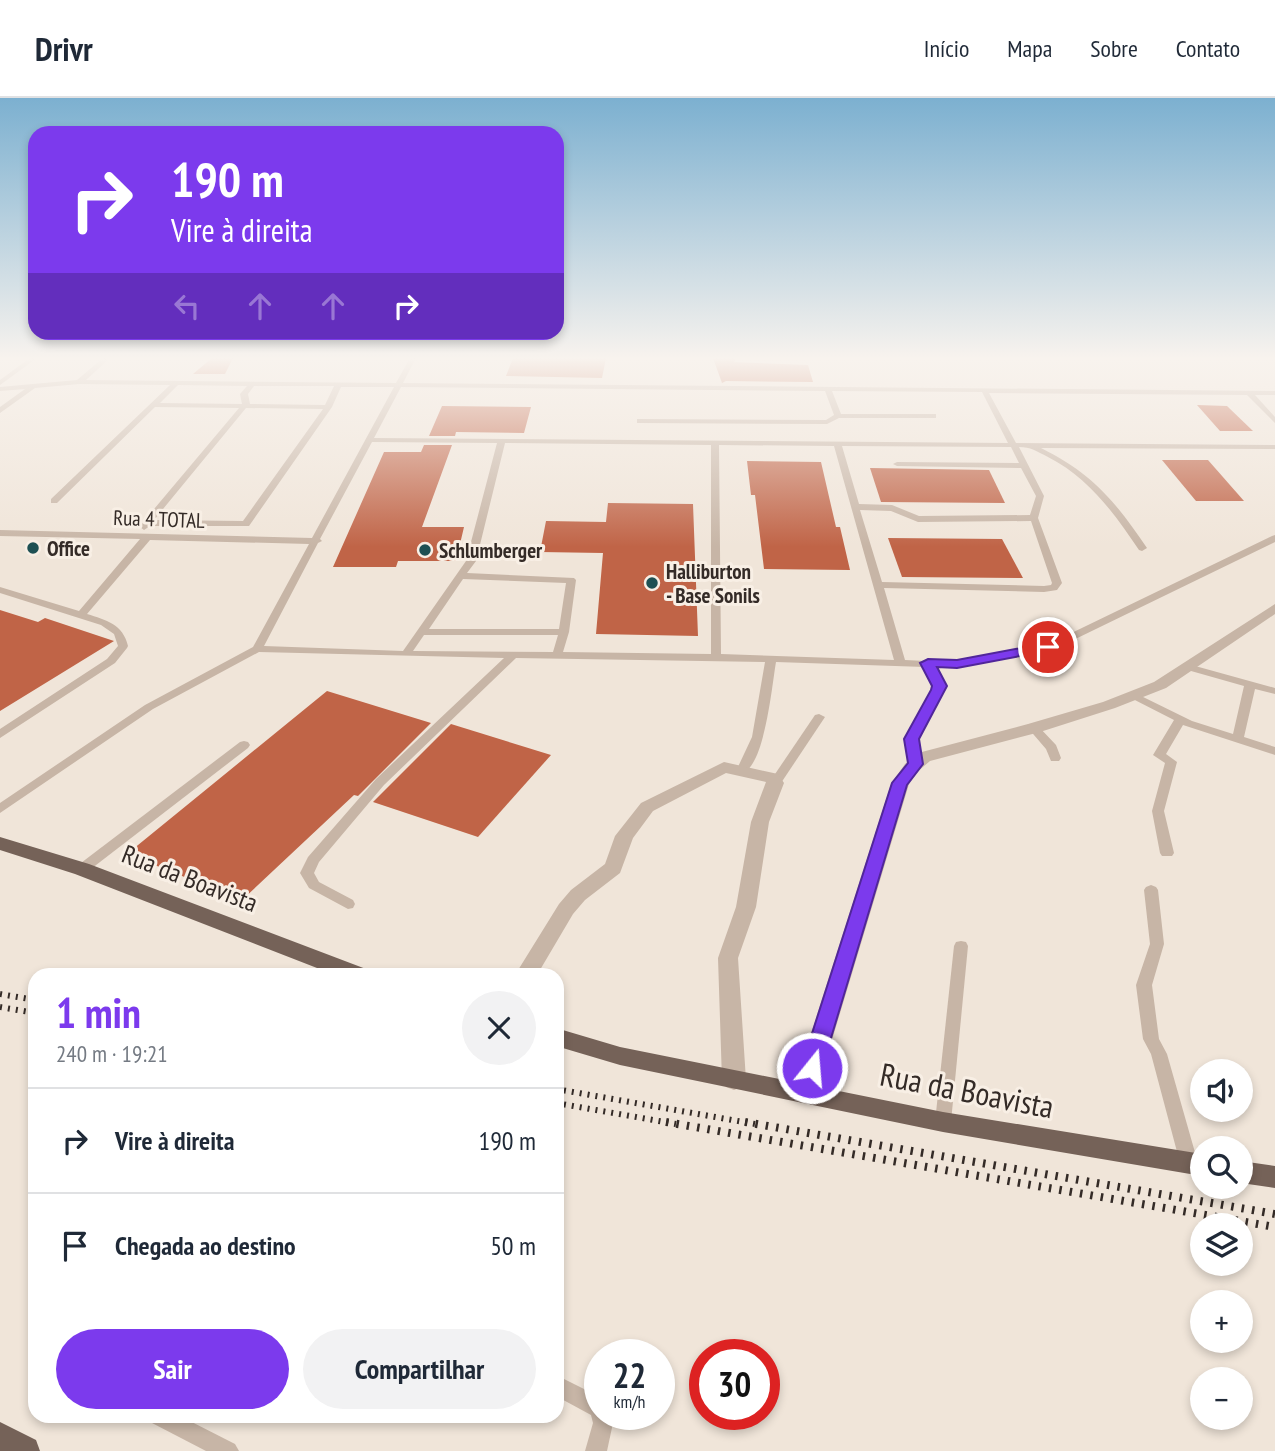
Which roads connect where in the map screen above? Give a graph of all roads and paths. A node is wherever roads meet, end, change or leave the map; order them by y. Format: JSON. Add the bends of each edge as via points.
{"nodes":[{"id":1,"x":136,"y":421,"type":"edge"},
{"id":2,"x":232,"y":421,"type":"edge"},
{"id":3,"x":318,"y":421,"type":"edge"},
{"id":4,"x":380,"y":421,"type":"edge"},
{"id":5,"x":666,"y":421,"type":"edge"},
{"id":6,"x":829,"y":421,"type":"edge"},
{"id":7,"x":1000,"y":421,"type":"edge"},
{"id":8,"x":371,"y":440,"type":"junction"},
{"id":9,"x":502,"y":441,"type":"junction"},
{"id":10,"x":715,"y":443,"type":"junction"},
{"id":11,"x":837,"y":444,"type":"junction"},
{"id":12,"x":1012,"y":446,"type":"junction"},
{"id":13,"x":1033,"y":446,"type":"junction"},
{"id":14,"x":1275,"y":447,"type":"edge"},
{"id":15,"x":897,"y":464,"type":"dead end"},
{"id":16,"x":1024,"y":466,"type":"junction"},
{"id":17,"x":54,"y":501,"type":"dead end"},
{"id":18,"x":855,"y":507,"type":"junction"},
{"id":19,"x":1034,"y":518,"type":"junction"},
{"id":20,"x":147,"y":523,"type":"junction"},
{"id":21,"x":0,"y":533,"type":"edge"},
{"id":22,"x":135,"y":536,"type":"junction"},
{"id":23,"x":147,"y":537,"type":"junction"},
{"id":24,"x":1275,"y":538,"type":"edge"},
{"id":25,"x":317,"y":541,"type":"junction"},
{"id":26,"x":1142,"y":548,"type":"dead end"},
{"id":27,"x":460,"y":576,"type":"junction"},
{"id":28,"x":878,"y":585,"type":"junction"},
{"id":29,"x":0,"y":590,"type":"edge"},
{"id":30,"x":1275,"y":608,"type":"edge"},
{"id":31,"x":81,"y":615,"type":"junction"},
{"id":32,"x":421,"y":632,"type":"junction"},
{"id":33,"x":564,"y":632,"type":"junction"},
{"id":34,"x":257,"y":649,"type":"junction"},
{"id":35,"x":406,"y":654,"type":"junction"},
{"id":36,"x":513,"y":655,"type":"junction"},
{"id":37,"x":557,"y":656,"type":"junction"},
{"id":38,"x":716,"y":657,"type":"junction"},
{"id":39,"x":771,"y":658,"type":"junction"},
{"id":40,"x":900,"y":661,"type":"junction"},
{"id":41,"x":928,"y":663,"type":"junction"},
{"id":42,"x":1188,"y":667,"type":"junction"},
{"id":43,"x":1251,"y":685,"type":"junction"},
{"id":44,"x":1275,"y":691,"type":"edge"},
{"id":45,"x":1133,"y":696,"type":"junction"},
{"id":46,"x":819,"y":717,"type":"dead end"},
{"id":47,"x":1181,"y":718,"type":"junction"},
{"id":48,"x":1034,"y":728,"type":"junction"},
{"id":49,"x":0,"y":734,"type":"edge"},
{"id":50,"x":1238,"y":740,"type":"junction"},
{"id":51,"x":244,"y":745,"type":"dead end"},
{"id":52,"x":1275,"y":751,"type":"edge"},
{"id":53,"x":1055,"y":758,"type":"dead end"},
{"id":54,"x":916,"y":764,"type":"junction"},
{"id":55,"x":743,"y":769,"type":"junction"},
{"id":56,"x":775,"y":783,"type":"junction"},
{"id":57,"x":0,"y":809,"type":"edge"},
{"id":58,"x":0,"y":843,"type":"edge"},
{"id":59,"x":1167,"y":853,"type":"dead end"},
{"id":60,"x":82,"y":869,"type":"junction"},
{"id":61,"x":1151,"y":890,"type":"dead end"},
{"id":62,"x":348,"y":904,"type":"dead end"},
{"id":63,"x":961,"y":946,"type":"dead end"},
{"id":64,"x":340,"y":968,"type":"edge"},
{"id":65,"x":530,"y":968,"type":"edge"},
{"id":66,"x":564,"y":1039,"type":"edge"},
{"id":67,"x":734,"y":1080,"type":"junction"},
{"id":68,"x":804,"y":1093,"type":"junction"},
{"id":69,"x":943,"y":1122,"type":"junction"},
{"id":70,"x":1190,"y":1146,"type":"edge"},
{"id":71,"x":1190,"y":1163,"type":"edge"},
{"id":72,"x":1253,"y":1173,"type":"edge"},
{"id":73,"x":1275,"y":1177,"type":"edge"},
{"id":74,"x":564,"y":1389,"type":"edge"},
{"id":75,"x":584,"y":1399,"type":"edge"},
{"id":76,"x":173,"y":1423,"type":"edge"},
{"id":77,"x":601,"y":1430,"type":"edge"},
{"id":78,"x":0,"y":1437,"type":"edge"},
{"id":79,"x":25,"y":1451,"type":"edge"},
{"id":80,"x":228,"y":1451,"type":"edge"},
{"id":81,"x":596,"y":1451,"type":"edge"}],
"edges":[{"from":1,"to":17,"type":"lane"},
{"from":2,"to":20,"type":"lane"},
{"from":3,"to":20,"type":"lane","via":[[246,524]]},
{"from":4,"to":8,"type":"lane"},
{"from":5,"to":6,"type":"lane"},
{"from":7,"to":12,"type":"lane"},
{"from":8,"to":9,"type":"lane"},
{"from":8,"to":25,"type":"lane"},
{"from":9,"to":10,"type":"lane"},
{"from":9,"to":27,"type":"lane","via":[[471,561]]},
{"from":10,"to":11,"type":"lane"},
{"from":10,"to":38,"type":"lane"},
{"from":11,"to":12,"type":"lane"},
{"from":11,"to":18,"type":"lane"},
{"from":12,"to":13,"type":"lane"},
{"from":12,"to":16,"type":"lane"},
{"from":13,"to":14,"type":"lane"},
{"from":13,"to":26,"type":"lane","via":[[1063,460],[1096,485]]},
{"from":15,"to":16,"type":"lane"},
{"from":16,"to":19,"type":"lane","via":[[1040,496]]},
{"from":18,"to":19,"type":"lane","via":[[892,508],[918,519]]},
{"from":18,"to":28,"type":"lane"},
{"from":19,"to":28,"type":"lane","via":[[1057,583],[1054,588]]},
{"from":20,"to":22,"type":"lane"},
{"from":21,"to":22,"type":"lane","name":"Rua 4 TOTAL"},
{"from":22,"to":23,"type":"lane","name":"Rua 4 TOTAL"},
{"from":23,"to":25,"type":"lane","name":"Rua 4 TOTAL"},
{"from":23,"to":31,"type":"lane"},
{"from":24,"to":41,"type":"lane","via":[[1048,647],[957,664]]},
{"from":25,"to":34,"type":"lane"},
{"from":27,"to":32,"type":"lane"},
{"from":27,"to":33,"type":"lane","via":[[570,580]]},
{"from":28,"to":40,"type":"lane"},
{"from":29,"to":31,"type":"lane"},
{"from":30,"to":42,"type":"street"},
{"from":31,"to":49,"type":"lane","via":[[115,629],[123,646],[110,661]]},
{"from":32,"to":33,"type":"lane"},
{"from":32,"to":35,"type":"lane"},
{"from":33,"to":37,"type":"lane"},
{"from":34,"to":35,"type":"lane"},
{"from":34,"to":57,"type":"lane","via":[[149,707]]},
{"from":35,"to":36,"type":"lane"},
{"from":36,"to":37,"type":"lane"},
{"from":36,"to":62,"type":"lane","via":[[380,782],[313,860],[307,873],[314,885]]},
{"from":37,"to":38,"type":"lane"},
{"from":38,"to":39,"type":"lane"},
{"from":39,"to":40,"type":"lane"},
{"from":39,"to":55,"type":"lane","via":[[758,737]]},
{"from":40,"to":41,"type":"lane"},
{"from":41,"to":54,"type":"lane","via":[[940,686],[912,739]]},
{"from":42,"to":43,"type":"lane"},
{"from":42,"to":45,"type":"street"},
{"from":43,"to":44,"type":"lane"},
{"from":43,"to":50,"type":"lane"},
{"from":45,"to":47,"type":"lane"},
{"from":45,"to":48,"type":"street"},
{"from":46,"to":56,"type":"lane"},
{"from":47,"to":50,"type":"lane"},
{"from":47,"to":59,"type":"lane","via":[[1159,755],[1171,762],[1158,811]]},
{"from":48,"to":53,"type":"lane"},
{"from":48,"to":54,"type":"street","via":[[945,750]]},
{"from":50,"to":52,"type":"lane"},
{"from":51,"to":60,"type":"lane"},
{"from":54,"to":68,"type":"street","via":[[900,783]]},
{"from":55,"to":56,"type":"street"},
{"from":55,"to":65,"type":"street","via":[[718,768],[647,807],[624,836],[618,862],[566,909]]},
{"from":56,"to":67,"type":"street","via":[[760,822],[746,907],[728,958]]},
{"from":58,"to":60,"type":"main road","name":"Rua da Boavista"},
{"from":60,"to":64,"type":"main road","name":"Rua da Boavista"},
{"from":61,"to":70,"type":"lane","via":[[1157,944],[1144,985],[1151,1039]]},
{"from":63,"to":69,"type":"lane"},
{"from":66,"to":67,"type":"main road","name":"Rua da Boavista"},
{"from":67,"to":68,"type":"main road","name":"Rua da Boavista"},
{"from":68,"to":69,"type":"main road","name":"Rua da Boavista"},
{"from":69,"to":71,"type":"main road","name":"Rua da Boavista"},
{"from":72,"to":73,"type":"main road"},
{"from":74,"to":75,"type":"lane"},
{"from":76,"to":80,"type":"lane"},
{"from":77,"to":81,"type":"lane"},
{"from":78,"to":79,"type":"main road"}]}
